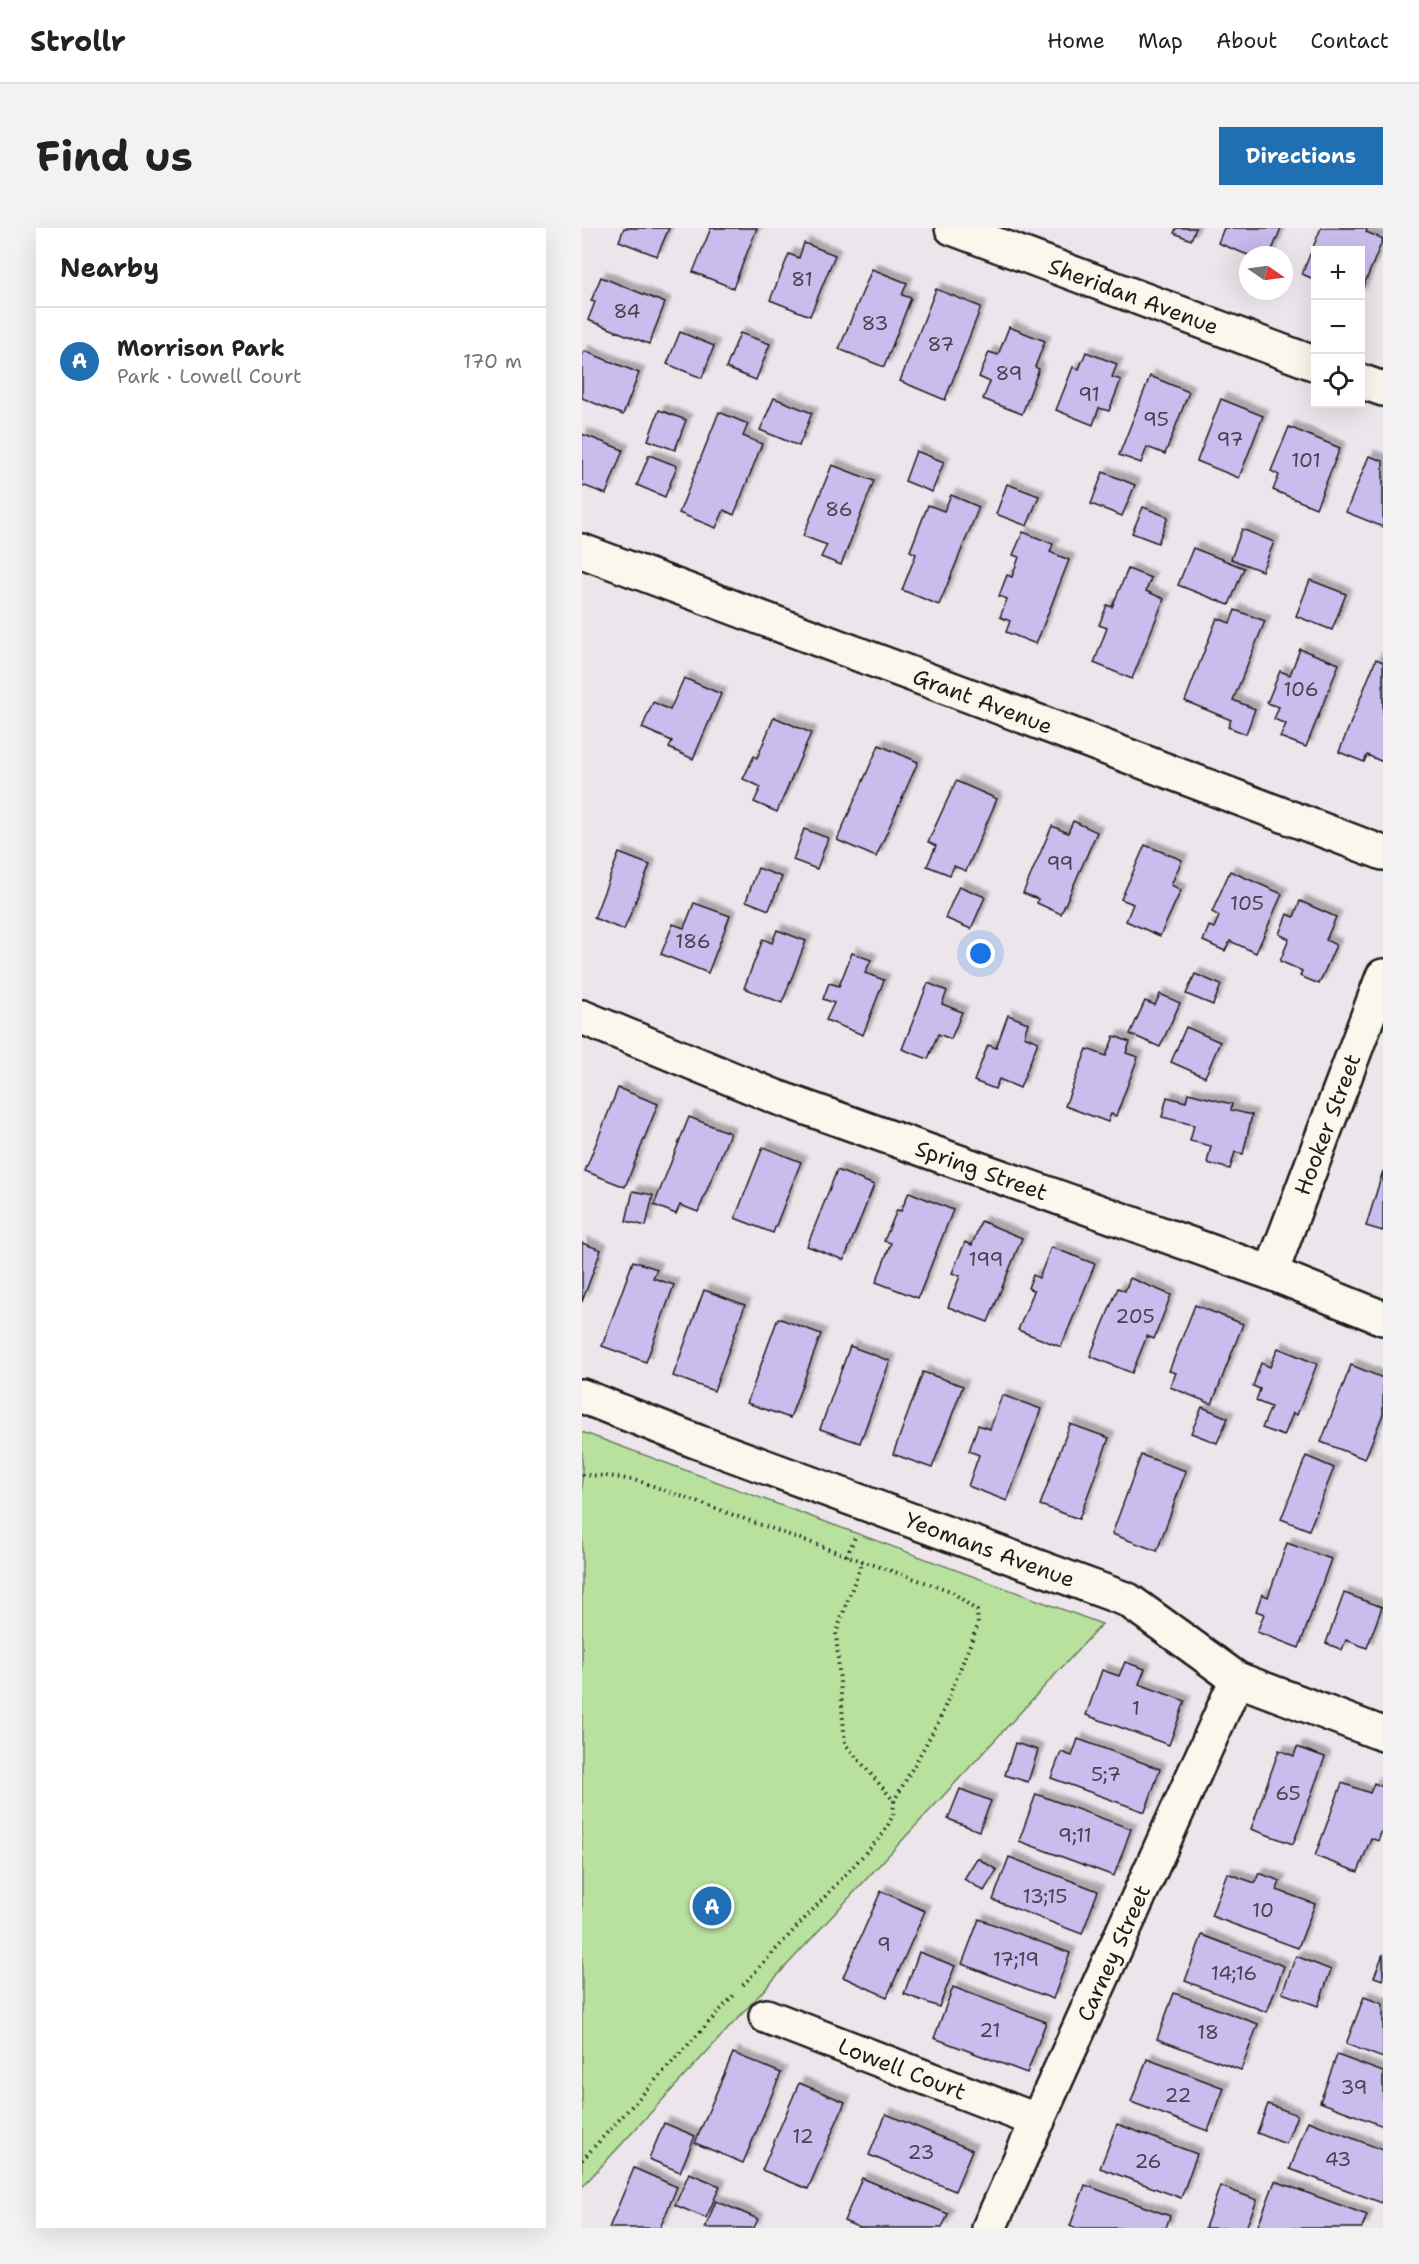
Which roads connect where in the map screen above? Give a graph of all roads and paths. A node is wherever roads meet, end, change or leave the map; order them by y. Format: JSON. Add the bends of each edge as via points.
{"nodes":[{"id":1,"x":952,"y":228,"type":"edge"},
{"id":2,"x":1311,"y":362,"type":"edge"},
{"id":3,"x":1365,"y":383,"type":"edge"},
{"id":4,"x":1383,"y":389,"type":"edge"},
{"id":5,"x":582,"y":551,"type":"edge"},
{"id":6,"x":1383,"y":853,"type":"edge"},
{"id":7,"x":1383,"y":976,"type":"edge"},
{"id":8,"x":582,"y":1017,"type":"edge"},
{"id":9,"x":1271,"y":1273,"type":"junction"},
{"id":10,"x":1383,"y":1318,"type":"edge"},
{"id":11,"x":582,"y":1396,"type":"edge"},
{"id":12,"x":582,"y":1475,"type":"edge"},
{"id":13,"x":862,"y":1561,"type":"junction"},
{"id":14,"x":1237,"y":1679,"type":"junction"},
{"id":15,"x":1383,"y":1734,"type":"edge"},
{"id":16,"x":894,"y":1801,"type":"junction"},
{"id":17,"x":766,"y":2016,"type":"dead end"},
{"id":18,"x":1038,"y":2121,"type":"junction"},
{"id":19,"x":582,"y":2160,"type":"edge"},
{"id":20,"x":989,"y":2228,"type":"edge"}],
"edges":[{"from":1,"to":2,"type":"street","name":"Sheridan Avenue"},
{"from":3,"to":4,"type":"street"},
{"from":5,"to":6,"type":"street","name":"Grant Avenue"},
{"from":7,"to":9,"type":"street","name":"Hooker Street"},
{"from":8,"to":9,"type":"street","name":"Spring Street","via":[[776,1097]]},
{"from":9,"to":10,"type":"street","name":"Spring Street"},
{"from":11,"to":14,"type":"street","name":"Yeomans Avenue","via":[[1128,1600]]},
{"from":12,"to":13,"type":"path","via":[[639,1480]]},
{"from":13,"to":16,"type":"path","via":[[836,1633],[845,1744]]},
{"from":13,"to":16,"type":"path","via":[[951,1591],[977,1611],[978,1625],[939,1721]]},
{"from":14,"to":15,"type":"street","name":"Yeomans Avenue"},
{"from":14,"to":18,"type":"street","name":"Carney Street"},
{"from":16,"to":19,"type":"path","via":[[893,1815],[884,1833]]},
{"from":17,"to":18,"type":"street","name":"Lowell Court"},
{"from":18,"to":20,"type":"street","name":"Carney Street"}]}
